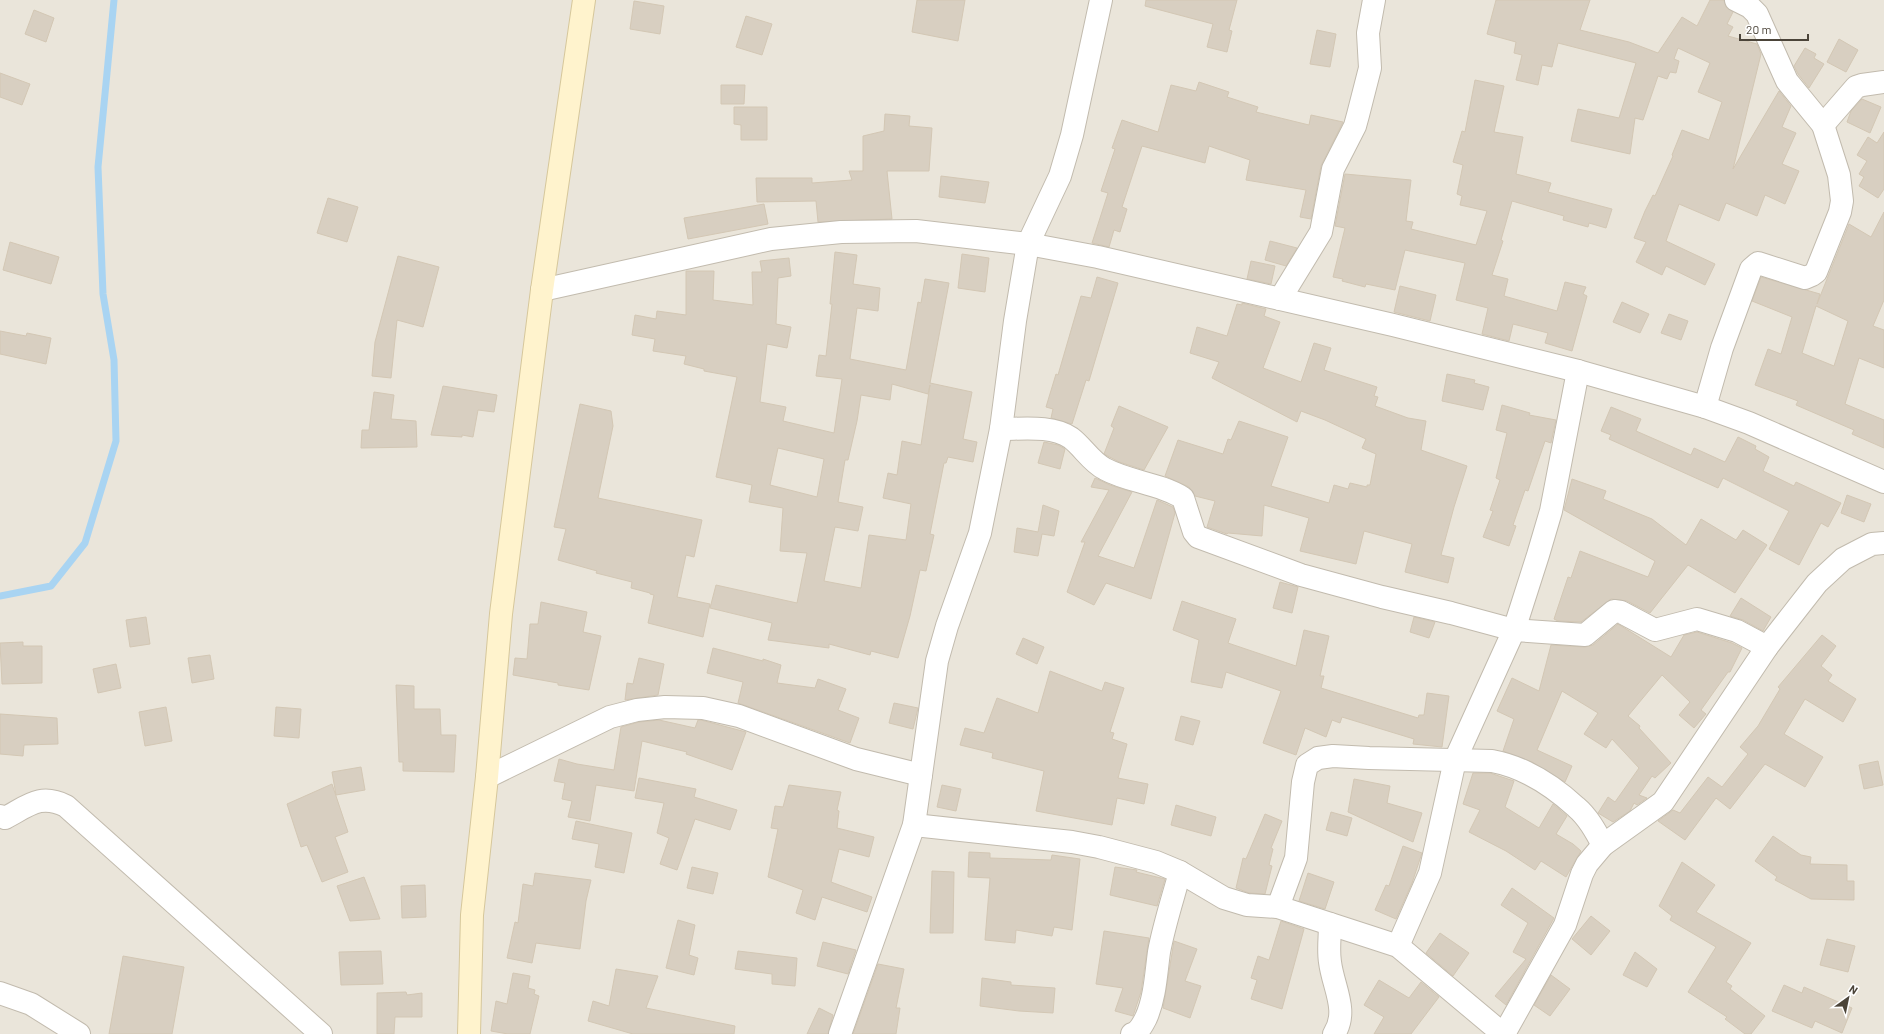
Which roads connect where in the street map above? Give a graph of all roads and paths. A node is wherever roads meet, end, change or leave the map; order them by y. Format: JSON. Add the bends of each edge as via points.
{"nodes":[{"id":1,"x":584,"y":0,"type":"edge"},
{"id":2,"x":1101,"y":0,"type":"edge"},
{"id":3,"x":1374,"y":0,"type":"edge"},
{"id":4,"x":1736,"y":0,"type":"edge"},
{"id":5,"x":1884,"y":82,"type":"edge"},
{"id":6,"x":1823,"y":125,"type":"junction"},
{"id":7,"x":1028,"y":244,"type":"junction"},
{"id":8,"x":542,"y":290,"type":"junction"},
{"id":9,"x":1280,"y":299,"type":"junction"},
{"id":10,"x":1578,"y":371,"type":"junction"},
{"id":11,"x":1705,"y":407,"type":"junction"},
{"id":12,"x":1001,"y":429,"type":"junction"},
{"id":13,"x":1884,"y":482,"type":"edge"},
{"id":14,"x":1884,"y":543,"type":"edge"},
{"id":15,"x":1514,"y":630,"type":"junction"},
{"id":16,"x":1767,"y":648,"type":"junction"},
{"id":17,"x":1455,"y":760,"type":"junction"},
{"id":18,"x":921,"y":775,"type":"junction"},
{"id":19,"x":487,"y":776,"type":"junction"},
{"id":20,"x":0,"y":816,"type":"edge"},
{"id":21,"x":914,"y":825,"type":"junction"},
{"id":22,"x":1603,"y":845,"type":"junction"},
{"id":23,"x":1180,"y":872,"type":"junction"},
{"id":24,"x":1278,"y":908,"type":"junction"},
{"id":25,"x":1330,"y":924,"type":"junction"},
{"id":26,"x":1398,"y":946,"type":"junction"},
{"id":27,"x":0,"y":993,"type":"edge"},
{"id":28,"x":79,"y":1034,"type":"edge"},
{"id":29,"x":320,"y":1034,"type":"edge"},
{"id":30,"x":469,"y":1034,"type":"edge"},
{"id":31,"x":840,"y":1034,"type":"edge"},
{"id":32,"x":1132,"y":1034,"type":"edge"},
{"id":33,"x":1334,"y":1034,"type":"edge"},
{"id":34,"x":1503,"y":1034,"type":"edge"}],
"edges":[{"from":1,"to":8,"type":"main road"},
{"from":2,"to":7,"type":"street","via":[[1070,142],[1060,176]]},
{"from":3,"to":9,"type":"street","via":[[1368,24],[1370,68],[1355,126],[1333,169],[1321,232]]},
{"from":4,"to":6,"type":"street","via":[[1757,14],[1787,81]]},
{"from":5,"to":6,"type":"street","via":[[1856,87]]},
{"from":6,"to":11,"type":"street","via":[[1839,175],[1842,200],[1840,212],[1816,272],[1805,278],[1758,263],[1754,266],[1722,348]]},
{"from":7,"to":8,"type":"street","via":[[916,231],[842,232],[771,239]]},
{"from":7,"to":9,"type":"street","via":[[1098,257]]},
{"from":7,"to":12,"type":"street"},
{"from":8,"to":19,"type":"main road","via":[[501,614]]},
{"from":9,"to":10,"type":"street"},
{"from":10,"to":11,"type":"street"},
{"from":10,"to":15,"type":"street","via":[[1551,511]]},
{"from":11,"to":13,"type":"street"},
{"from":12,"to":15,"type":"street","via":[[1036,428],[1054,431],[1070,438],[1105,470],[1175,493],[1182,498],[1198,537],[1301,575]]},
{"from":12,"to":18,"type":"street","via":[[980,533],[937,661]]},
{"from":14,"to":16,"type":"street","via":[[1872,544],[1843,559],[1817,583]]},
{"from":15,"to":16,"type":"street","via":[[1585,635],[1614,611],[1621,612],[1655,630],[1697,619],[1737,631]]},
{"from":15,"to":17,"type":"street"},
{"from":16,"to":22,"type":"street","via":[[1663,802]]},
{"from":17,"to":22,"type":"street","via":[[1506,764],[1536,777],[1577,808],[1591,824]]},
{"from":17,"to":24,"type":"street","via":[[1333,756],[1318,758],[1307,765],[1296,858]]},
{"from":17,"to":26,"type":"street","via":[[1430,873]]},
{"from":18,"to":19,"type":"street","via":[[856,759],[738,716],[703,708],[665,707],[610,716]]},
{"from":18,"to":21,"type":"street"},
{"from":19,"to":30,"type":"main road","via":[[472,915]]},
{"from":20,"to":29,"type":"street","via":[[5,818],[44,799],[54,800],[66,806]]},
{"from":21,"to":23,"type":"street","via":[[1072,842],[1156,862]]},
{"from":21,"to":31,"type":"street"},
{"from":22,"to":34,"type":"street","via":[[1587,864],[1565,925]]},
{"from":23,"to":24,"type":"street","via":[[1224,898],[1247,905]]},
{"from":23,"to":32,"type":"street","via":[[1162,938],[1150,1005],[1141,1027]]},
{"from":24,"to":25,"type":"street"},
{"from":25,"to":26,"type":"street"},
{"from":25,"to":33,"type":"street","via":[[1330,961],[1342,1012]]},
{"from":26,"to":34,"type":"street"},
{"from":27,"to":28,"type":"street","via":[[31,1004]]}]}
